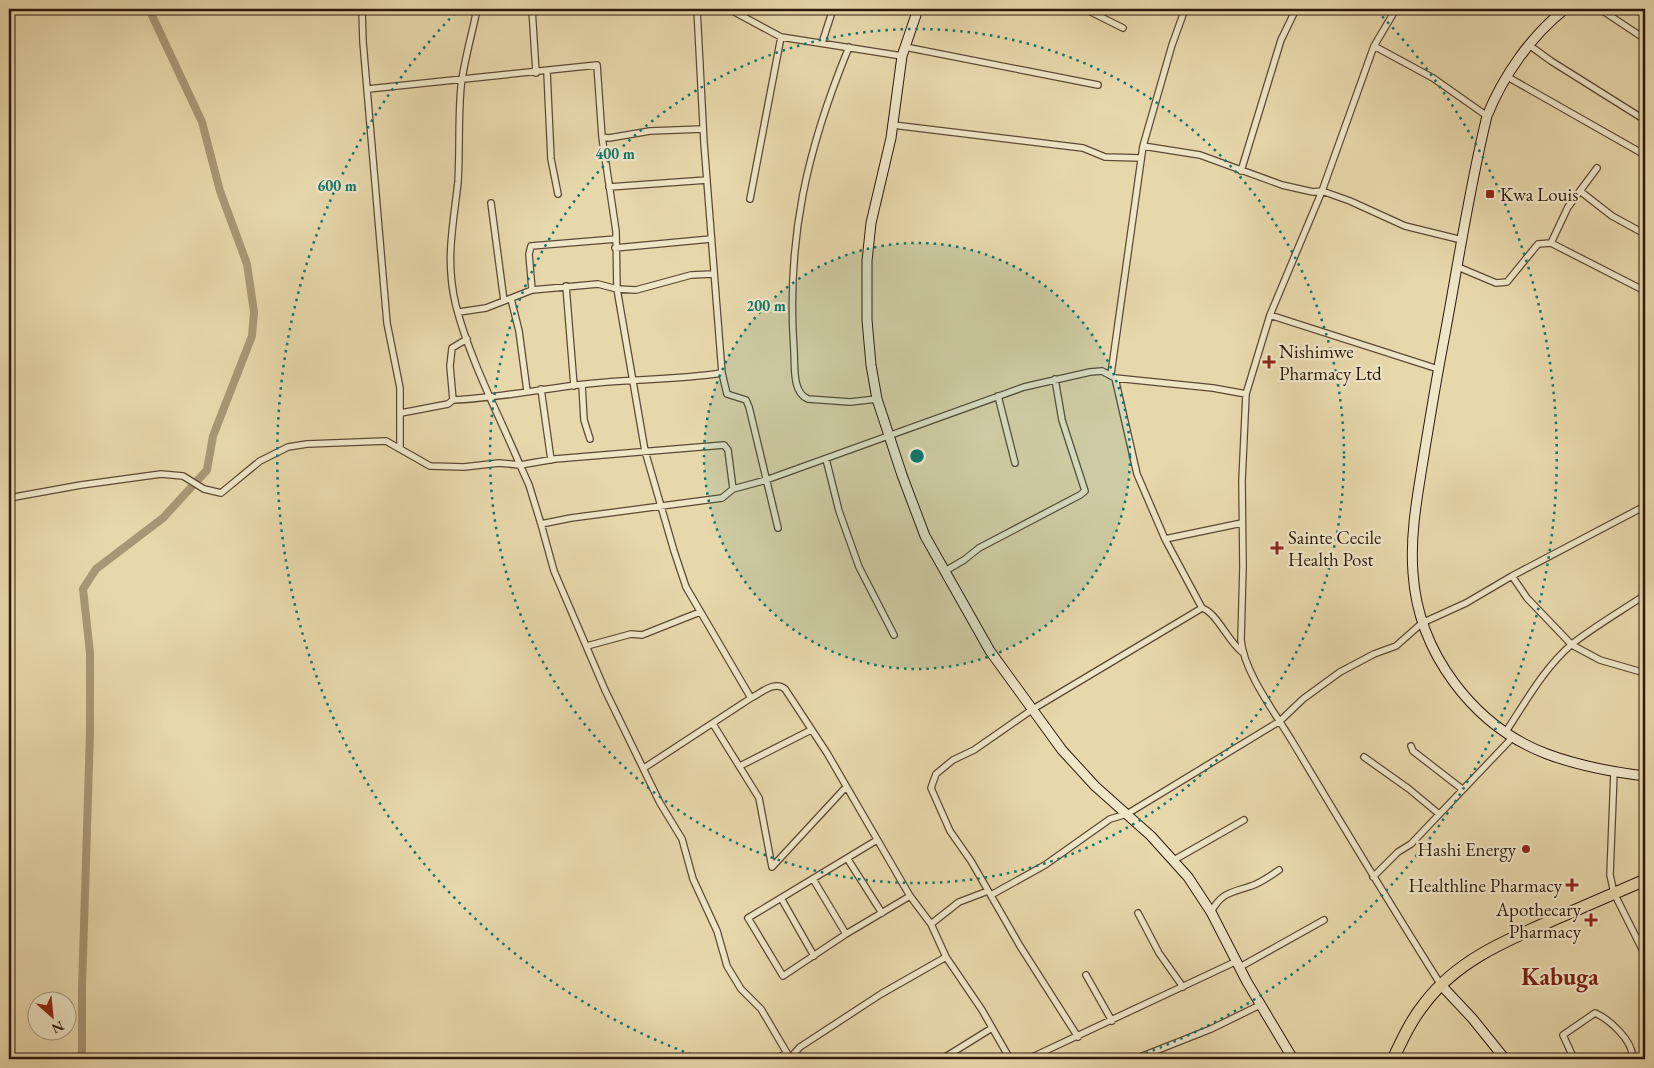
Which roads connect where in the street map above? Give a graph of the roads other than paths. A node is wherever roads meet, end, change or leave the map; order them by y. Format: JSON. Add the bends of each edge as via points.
{"nodes":[{"id":1,"x":362,"y":9,"type":"edge"},
{"id":2,"x":477,"y":9,"type":"edge"},
{"id":3,"x":532,"y":9,"type":"edge"},
{"id":4,"x":696,"y":9,"type":"edge"},
{"id":5,"x":729,"y":9,"type":"edge"},
{"id":6,"x":833,"y":9,"type":"edge"},
{"id":7,"x":918,"y":9,"type":"edge"},
{"id":8,"x":1085,"y":9,"type":"edge"},
{"id":9,"x":1185,"y":9,"type":"edge"},
{"id":10,"x":1296,"y":9,"type":"edge"},
{"id":11,"x":1396,"y":9,"type":"edge"},
{"id":12,"x":1565,"y":9,"type":"edge"},
{"id":13,"x":1600,"y":9,"type":"edge"},
{"id":14,"x":1123,"y":28,"type":"dead end"},
{"id":15,"x":781,"y":37,"type":"junction"},
{"id":16,"x":1645,"y":39,"type":"edge"},
{"id":17,"x":822,"y":43,"type":"junction"},
{"id":18,"x":1529,"y":44,"type":"junction"},
{"id":19,"x":1374,"y":46,"type":"junction"},
{"id":20,"x":849,"y":47,"type":"junction"},
{"id":21,"x":904,"y":51,"type":"junction"},
{"id":22,"x":536,"y":72,"type":"junction"},
{"id":23,"x":547,"y":72,"type":"junction"},
{"id":24,"x":1506,"y":76,"type":"junction"},
{"id":25,"x":462,"y":78,"type":"junction"},
{"id":26,"x":1098,"y":85,"type":"dead end"},
{"id":27,"x":368,"y":89,"type":"junction"},
{"id":28,"x":1487,"y":116,"type":"junction"},
{"id":29,"x":1645,"y":120,"type":"edge"},
{"id":30,"x":893,"y":125,"type":"junction"},
{"id":31,"x":703,"y":129,"type":"junction"},
{"id":32,"x":602,"y":137,"type":"junction"},
{"id":33,"x":1143,"y":146,"type":"junction"},
{"id":34,"x":1645,"y":155,"type":"edge"},
{"id":35,"x":1141,"y":158,"type":"junction"},
{"id":36,"x":1597,"y":168,"type":"dead end"},
{"id":37,"x":1241,"y":171,"type":"junction"},
{"id":38,"x":707,"y":180,"type":"junction"},
{"id":39,"x":609,"y":186,"type":"junction"},
{"id":40,"x":1322,"y":191,"type":"junction"},
{"id":41,"x":1580,"y":191,"type":"junction"},
{"id":42,"x":558,"y":194,"type":"dead end"},
{"id":43,"x":750,"y":199,"type":"dead end"},
{"id":44,"x":490,"y":203,"type":"dead end"},
{"id":45,"x":1645,"y":234,"type":"edge"},
{"id":46,"x":616,"y":239,"type":"junction"},
{"id":47,"x":711,"y":239,"type":"junction"},
{"id":48,"x":1462,"y":240,"type":"junction"},
{"id":49,"x":1551,"y":243,"type":"junction"},
{"id":50,"x":615,"y":248,"type":"junction"},
{"id":51,"x":1458,"y":267,"type":"junction"},
{"id":52,"x":713,"y":274,"type":"junction"},
{"id":53,"x":566,"y":286,"type":"junction"},
{"id":54,"x":618,"y":289,"type":"junction"},
{"id":55,"x":532,"y":290,"type":"junction"},
{"id":56,"x":1645,"y":291,"type":"edge"},
{"id":57,"x":511,"y":299,"type":"junction"},
{"id":58,"x":504,"y":301,"type":"junction"},
{"id":59,"x":458,"y":312,"type":"junction"},
{"id":60,"x":1270,"y":315,"type":"junction"},
{"id":61,"x":467,"y":339,"type":"junction"},
{"id":62,"x":1438,"y":369,"type":"junction"},
{"id":63,"x":722,"y":373,"type":"junction"},
{"id":64,"x":1113,"y":376,"type":"junction"},
{"id":65,"x":1055,"y":379,"type":"junction"},
{"id":66,"x":632,"y":380,"type":"junction"},
{"id":67,"x":582,"y":385,"type":"junction"},
{"id":68,"x":574,"y":386,"type":"junction"},
{"id":69,"x":541,"y":389,"type":"junction"},
{"id":70,"x":527,"y":391,"type":"junction"},
{"id":71,"x":1246,"y":394,"type":"junction"},
{"id":72,"x":998,"y":396,"type":"junction"},
{"id":73,"x":492,"y":398,"type":"junction"},
{"id":74,"x":877,"y":399,"type":"junction"},
{"id":75,"x":453,"y":400,"type":"junction"},
{"id":76,"x":401,"y":413,"type":"junction"},
{"id":77,"x":889,"y":435,"type":"junction"},
{"id":78,"x":590,"y":439,"type":"dead end"},
{"id":79,"x":400,"y":447,"type":"junction"},
{"id":80,"x":645,"y":451,"type":"junction"},
{"id":81,"x":826,"y":459,"type":"junction"},
{"id":82,"x":551,"y":460,"type":"junction"},
{"id":83,"x":1015,"y":463,"type":"dead end"},
{"id":84,"x":520,"y":465,"type":"junction"},
{"id":85,"x":766,"y":480,"type":"junction"},
{"id":86,"x":733,"y":490,"type":"junction"},
{"id":87,"x":9,"y":498,"type":"edge"},
{"id":88,"x":661,"y":506,"type":"junction"},
{"id":89,"x":1645,"y":506,"type":"edge"},
{"id":90,"x":1242,"y":523,"type":"junction"},
{"id":91,"x":541,"y":524,"type":"junction"},
{"id":92,"x":778,"y":528,"type":"dead end"},
{"id":93,"x":1165,"y":539,"type":"junction"},
{"id":94,"x":944,"y":571,"type":"junction"},
{"id":95,"x":1512,"y":576,"type":"junction"},
{"id":96,"x":1645,"y":595,"type":"edge"},
{"id":97,"x":1202,"y":608,"type":"junction"},
{"id":98,"x":700,"y":612,"type":"junction"},
{"id":99,"x":1422,"y":623,"type":"junction"},
{"id":100,"x":894,"y":635,"type":"dead end"},
{"id":101,"x":1572,"y":645,"type":"junction"},
{"id":102,"x":587,"y":646,"type":"junction"},
{"id":103,"x":1242,"y":652,"type":"junction"},
{"id":104,"x":1645,"y":673,"type":"edge"},
{"id":105,"x":751,"y":698,"type":"junction"},
{"id":106,"x":1033,"y":709,"type":"junction"},
{"id":107,"x":1280,"y":720,"type":"junction"},
{"id":108,"x":713,"y":724,"type":"junction"},
{"id":109,"x":811,"y":730,"type":"junction"},
{"id":110,"x":1509,"y":735,"type":"junction"},
{"id":111,"x":1411,"y":746,"type":"dead end"},
{"id":112,"x":1364,"y":757,"type":"dead end"},
{"id":113,"x":740,"y":766,"type":"junction"},
{"id":114,"x":644,"y":768,"type":"junction"},
{"id":115,"x":1614,"y":772,"type":"junction"},
{"id":116,"x":1645,"y":776,"type":"edge"},
{"id":117,"x":846,"y":787,"type":"junction"},
{"id":118,"x":1462,"y":789,"type":"junction"},
{"id":119,"x":1126,"y":814,"type":"junction"},
{"id":120,"x":1439,"y":814,"type":"junction"},
{"id":121,"x":1244,"y":820,"type":"dead end"},
{"id":122,"x":877,"y":840,"type":"junction"},
{"id":123,"x":847,"y":858,"type":"junction"},
{"id":124,"x":1174,"y":860,"type":"junction"},
{"id":125,"x":1279,"y":870,"type":"dead end"},
{"id":126,"x":1373,"y":877,"type":"junction"},
{"id":127,"x":813,"y":879,"type":"junction"},
{"id":128,"x":1645,"y":880,"type":"edge"},
{"id":129,"x":990,"y":893,"type":"junction"},
{"id":130,"x":1614,"y":893,"type":"junction"},
{"id":131,"x":910,"y":896,"type":"junction"},
{"id":132,"x":781,"y":898,"type":"junction"},
{"id":133,"x":1212,"y":912,"type":"junction"},
{"id":134,"x":882,"y":913,"type":"junction"},
{"id":135,"x":1138,"y":913,"type":"dead end"},
{"id":136,"x":1324,"y":920,"type":"dead end"},
{"id":137,"x":931,"y":924,"type":"junction"},
{"id":138,"x":846,"y":934,"type":"junction"},
{"id":139,"x":1645,"y":955,"type":"edge"},
{"id":140,"x":814,"y":956,"type":"junction"},
{"id":141,"x":946,"y":957,"type":"junction"},
{"id":142,"x":1238,"y":964,"type":"junction"},
{"id":143,"x":1086,"y":975,"type":"dead end"},
{"id":144,"x":1441,"y":985,"type":"junction"},
{"id":145,"x":1183,"y":987,"type":"junction"},
{"id":146,"x":1260,"y":1005,"type":"junction"},
{"id":147,"x":1112,"y":1021,"type":"junction"},
{"id":148,"x":992,"y":1028,"type":"junction"},
{"id":149,"x":1078,"y":1037,"type":"junction"},
{"id":150,"x":789,"y":1057,"type":"edge"},
{"id":151,"x":776,"y":1059,"type":"edge"},
{"id":152,"x":942,"y":1059,"type":"edge"},
{"id":153,"x":1010,"y":1059,"type":"edge"},
{"id":154,"x":1028,"y":1059,"type":"edge"},
{"id":155,"x":1136,"y":1059,"type":"edge"},
{"id":156,"x":1293,"y":1059,"type":"edge"},
{"id":157,"x":1394,"y":1059,"type":"edge"},
{"id":158,"x":1505,"y":1059,"type":"edge"},
{"id":159,"x":1574,"y":1059,"type":"edge"},
{"id":160,"x":1632,"y":1059,"type":"edge"}],
"edges":[{"from":1,"to":27,"type":"street"},
{"from":2,"to":25,"type":"street"},
{"from":3,"to":22,"type":"street"},
{"from":4,"to":31,"type":"street"},
{"from":5,"to":15,"type":"street"},
{"from":6,"to":17,"type":"street"},
{"from":7,"to":21,"type":"main road"},
{"from":8,"to":14,"type":"street"},
{"from":9,"to":33,"type":"street"},
{"from":10,"to":37,"type":"street","via":[[1281,40]]},
{"from":11,"to":19,"type":"street"},
{"from":12,"to":18,"type":"main road"},
{"from":13,"to":16,"type":"street"},
{"from":15,"to":17,"type":"street"},
{"from":15,"to":43,"type":"street"},
{"from":17,"to":20,"type":"street"},
{"from":18,"to":24,"type":"main road"},
{"from":18,"to":29,"type":"street"},
{"from":19,"to":28,"type":"street","via":[[1433,78]]},
{"from":19,"to":40,"type":"street"},
{"from":20,"to":21,"type":"street"},
{"from":20,"to":74,"type":"street","via":[[825,112],[799,205],[791,295],[795,371],[802,397],[850,402]]},
{"from":21,"to":26,"type":"street"},
{"from":21,"to":30,"type":"main road"},
{"from":22,"to":23,"type":"street"},
{"from":22,"to":25,"type":"street"},
{"from":23,"to":32,"type":"street","via":[[597,65]]},
{"from":23,"to":42,"type":"street","via":[[551,159]]},
{"from":24,"to":28,"type":"main road"},
{"from":24,"to":34,"type":"street"},
{"from":25,"to":27,"type":"street"},
{"from":25,"to":59,"type":"street","via":[[458,183],[449,245]]},
{"from":27,"to":76,"type":"street","via":[[387,323]]},
{"from":28,"to":48,"type":"main road"},
{"from":30,"to":35,"type":"street","via":[[1083,148],[1106,157]]},
{"from":30,"to":74,"type":"main road","via":[[871,223],[867,261],[867,329]]},
{"from":31,"to":32,"type":"street"},
{"from":31,"to":38,"type":"street"},
{"from":32,"to":39,"type":"street"},
{"from":33,"to":35,"type":"street"},
{"from":33,"to":37,"type":"street","via":[[1200,155]]},
{"from":35,"to":64,"type":"street"},
{"from":36,"to":41,"type":"street"},
{"from":37,"to":40,"type":"street","via":[[1313,192]]},
{"from":38,"to":39,"type":"street"},
{"from":38,"to":47,"type":"street"},
{"from":39,"to":46,"type":"street"},
{"from":40,"to":48,"type":"street","via":[[1350,200],[1405,226]]},
{"from":40,"to":60,"type":"street"},
{"from":41,"to":45,"type":"street","via":[[1612,216]]},
{"from":41,"to":49,"type":"street","via":[[1568,207]]},
{"from":44,"to":58,"type":"street"},
{"from":46,"to":50,"type":"street"},
{"from":46,"to":55,"type":"street","via":[[531,246]]},
{"from":47,"to":50,"type":"street"},
{"from":47,"to":52,"type":"street"},
{"from":48,"to":51,"type":"main road"},
{"from":49,"to":51,"type":"street","via":[[1538,244],[1508,282],[1496,283]]},
{"from":49,"to":56,"type":"street"},
{"from":50,"to":54,"type":"street"},
{"from":51,"to":62,"type":"main road"},
{"from":52,"to":54,"type":"street","via":[[691,276],[636,290]]},
{"from":52,"to":63,"type":"street"},
{"from":53,"to":54,"type":"street","via":[[598,284]]},
{"from":53,"to":55,"type":"street"},
{"from":53,"to":68,"type":"street"},
{"from":54,"to":66,"type":"street"},
{"from":55,"to":57,"type":"street"},
{"from":57,"to":58,"type":"street"},
{"from":57,"to":70,"type":"street","via":[[520,331]]},
{"from":58,"to":59,"type":"street","via":[[486,308]]},
{"from":59,"to":61,"type":"street"},
{"from":60,"to":62,"type":"street"},
{"from":60,"to":71,"type":"street"},
{"from":61,"to":73,"type":"street"},
{"from":61,"to":75,"type":"street","via":[[452,348]]},
{"from":62,"to":99,"type":"main road","via":[[1416,504],[1412,552]]},
{"from":63,"to":66,"type":"street","via":[[680,379]]},
{"from":63,"to":85,"type":"street","via":[[728,394],[748,403]]},
{"from":64,"to":65,"type":"street","via":[[1090,372]]},
{"from":64,"to":71,"type":"street"},
{"from":64,"to":93,"type":"street","via":[[1138,474]]},
{"from":65,"to":72,"type":"street"},
{"from":65,"to":94,"type":"street","via":[[1062,420],[1085,490],[979,548]]},
{"from":66,"to":67,"type":"street"},
{"from":66,"to":80,"type":"street"},
{"from":67,"to":68,"type":"street"},
{"from":67,"to":78,"type":"street","via":[[584,420]]},
{"from":68,"to":69,"type":"street"},
{"from":69,"to":70,"type":"street"},
{"from":69,"to":82,"type":"street"},
{"from":70,"to":73,"type":"street"},
{"from":71,"to":90,"type":"street"},
{"from":72,"to":77,"type":"street"},
{"from":72,"to":83,"type":"street"},
{"from":73,"to":75,"type":"street"},
{"from":73,"to":84,"type":"street"},
{"from":74,"to":77,"type":"main road"},
{"from":75,"to":76,"type":"street","via":[[448,404]]},
{"from":76,"to":79,"type":"street"},
{"from":77,"to":81,"type":"street"},
{"from":77,"to":94,"type":"main road","via":[[920,524]]},
{"from":79,"to":84,"type":"street","via":[[430,466]]},
{"from":79,"to":87,"type":"street","via":[[386,441],[368,440],[288,448],[260,460],[221,493],[204,489],[189,478],[174,475],[142,476]]},
{"from":80,"to":82,"type":"street"},
{"from":80,"to":86,"type":"street","via":[[724,445],[728,450]]},
{"from":80,"to":88,"type":"street"},
{"from":81,"to":85,"type":"street"},
{"from":81,"to":100,"type":"street","via":[[839,511],[859,568]]},
{"from":82,"to":84,"type":"street"},
{"from":84,"to":91,"type":"street"},
{"from":85,"to":86,"type":"street"},
{"from":85,"to":92,"type":"street"},
{"from":86,"to":88,"type":"street","via":[[722,498]]},
{"from":88,"to":91,"type":"street"},
{"from":88,"to":98,"type":"street","via":[[680,571]]},
{"from":89,"to":95,"type":"street"},
{"from":90,"to":93,"type":"street"},
{"from":90,"to":103,"type":"street"},
{"from":91,"to":102,"type":"street","via":[[554,571]]},
{"from":93,"to":97,"type":"street"},
{"from":94,"to":106,"type":"main road","via":[[973,625]]},
{"from":95,"to":99,"type":"street","via":[[1466,603]]},
{"from":95,"to":101,"type":"street","via":[[1527,598]]},
{"from":96,"to":101,"type":"street"},
{"from":97,"to":103,"type":"street","via":[[1211,612],[1232,644]]},
{"from":97,"to":106,"type":"street"},
{"from":98,"to":102,"type":"street","via":[[642,635],[630,634]]},
{"from":98,"to":105,"type":"street"},
{"from":99,"to":107,"type":"street","via":[[1396,646],[1340,672]]},
{"from":99,"to":110,"type":"main road","via":[[1460,692]]},
{"from":101,"to":104,"type":"street","via":[[1600,660]]},
{"from":101,"to":110,"type":"street","via":[[1535,687]]},
{"from":102,"to":114,"type":"street","via":[[616,716]]},
{"from":103,"to":107,"type":"street"},
{"from":105,"to":108,"type":"street"},
{"from":105,"to":109,"type":"street","via":[[775,685],[782,686]]},
{"from":106,"to":119,"type":"main road","via":[[1062,750]]},
{"from":106,"to":129,"type":"street","via":[[974,750],[942,767],[932,781],[935,798],[950,831]]},
{"from":107,"to":119,"type":"street"},
{"from":107,"to":126,"type":"street"},
{"from":108,"to":113,"type":"street"},
{"from":108,"to":114,"type":"street"},
{"from":109,"to":113,"type":"street"},
{"from":109,"to":117,"type":"street"},
{"from":110,"to":115,"type":"main road","via":[[1546,754]]},
{"from":110,"to":118,"type":"street"},
{"from":111,"to":118,"type":"street","via":[[1413,751]]},
{"from":112,"to":120,"type":"street"},
{"from":113,"to":117,"type":"street","via":[[759,798],[772,867]]},
{"from":114,"to":150,"type":"street","via":[[660,804],[682,839],[693,879],[713,921],[733,978],[758,1004]]},
{"from":115,"to":116,"type":"main road"},
{"from":115,"to":130,"type":"street","via":[[1609,869]]},
{"from":117,"to":122,"type":"street"},
{"from":118,"to":120,"type":"street"},
{"from":119,"to":124,"type":"main road"},
{"from":119,"to":129,"type":"street","via":[[1110,819],[1045,865]]},
{"from":120,"to":126,"type":"street"},
{"from":121,"to":124,"type":"street"},
{"from":122,"to":123,"type":"street"},
{"from":122,"to":131,"type":"street"},
{"from":123,"to":127,"type":"street"},
{"from":123,"to":134,"type":"street"},
{"from":124,"to":133,"type":"main road"},
{"from":125,"to":133,"type":"street","via":[[1253,886],[1227,893]]},
{"from":126,"to":144,"type":"street"},
{"from":127,"to":132,"type":"street"},
{"from":127,"to":138,"type":"street"},
{"from":128,"to":130,"type":"highway"},
{"from":129,"to":137,"type":"street","via":[[959,902]]},
{"from":129,"to":149,"type":"street"},
{"from":130,"to":139,"type":"street"},
{"from":130,"to":144,"type":"highway","via":[[1484,952]]},
{"from":131,"to":134,"type":"street"},
{"from":131,"to":137,"type":"street"},
{"from":132,"to":140,"type":"street"},
{"from":132,"to":140,"type":"street","via":[[748,918],[764,947],[783,976]]},
{"from":133,"to":142,"type":"main road"},
{"from":134,"to":138,"type":"street"},
{"from":135,"to":145,"type":"street","via":[[1159,953]]},
{"from":136,"to":142,"type":"street"},
{"from":137,"to":141,"type":"street"},
{"from":138,"to":140,"type":"street"},
{"from":141,"to":148,"type":"street"},
{"from":141,"to":150,"type":"street","via":[[881,994]]},
{"from":142,"to":145,"type":"street"},
{"from":142,"to":146,"type":"main road"},
{"from":143,"to":147,"type":"street"},
{"from":144,"to":157,"type":"highway","via":[[1408,1028]]},
{"from":144,"to":158,"type":"main road"},
{"from":145,"to":147,"type":"street"},
{"from":146,"to":155,"type":"street"},
{"from":146,"to":156,"type":"main road"},
{"from":147,"to":149,"type":"street"},
{"from":148,"to":152,"type":"street"},
{"from":148,"to":153,"type":"street"},
{"from":149,"to":154,"type":"street"},
{"from":150,"to":151,"type":"street"},
{"from":159,"to":160,"type":"street","via":[[1564,1035],[1595,1013],[1620,1032],[1632,1050]]}]}
